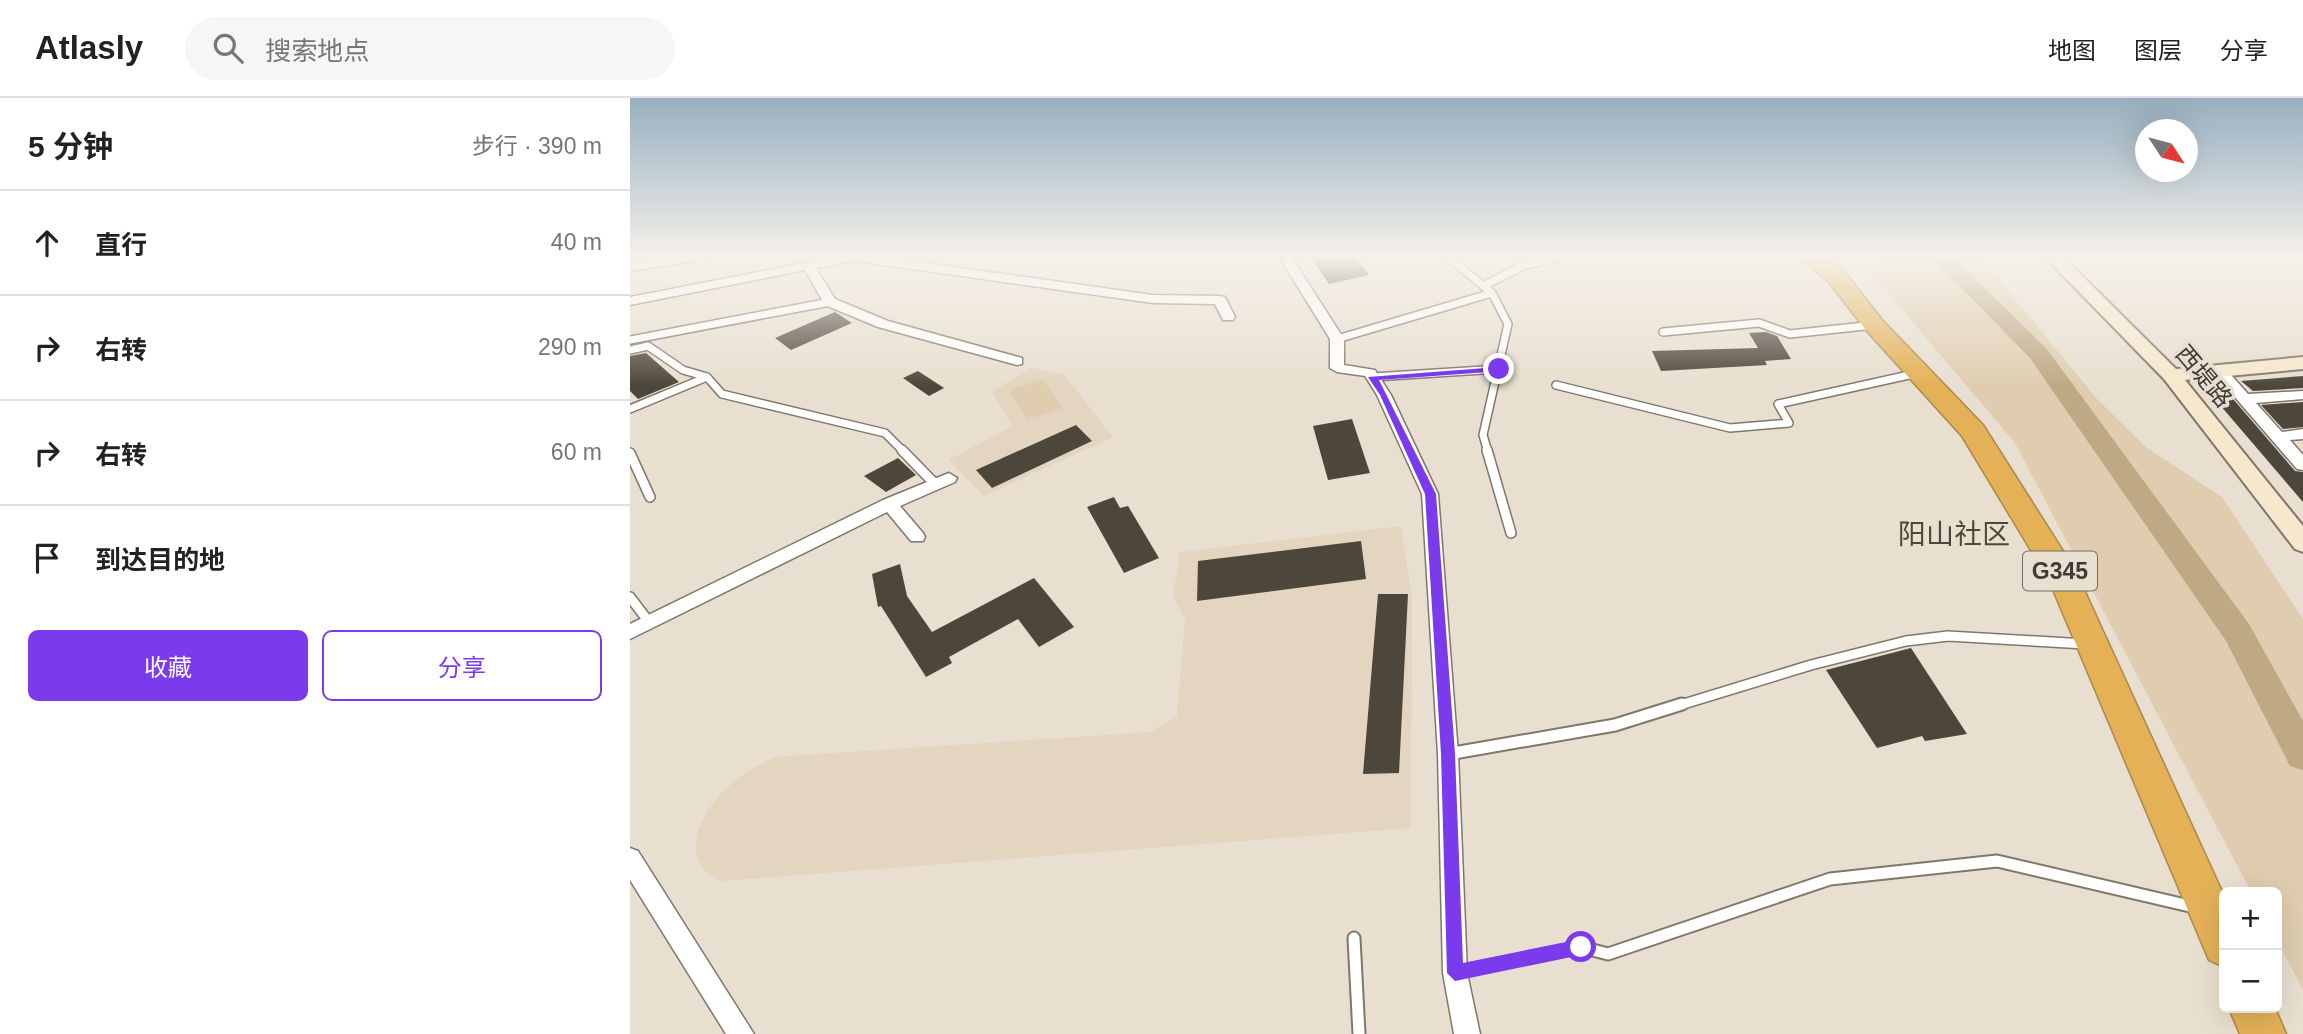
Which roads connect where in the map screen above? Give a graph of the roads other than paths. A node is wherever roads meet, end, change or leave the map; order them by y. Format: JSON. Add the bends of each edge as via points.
{"nodes":[{"id":1,"x":828,"y":299,"type":"edge"},
{"id":2,"x":1151,"y":299,"type":"edge"},
{"id":3,"x":1312,"y":299,"type":"edge"},
{"id":4,"x":1473,"y":299,"type":"edge"},
{"id":5,"x":1495,"y":299,"type":"edge"},
{"id":6,"x":1854,"y":299,"type":"edge"},
{"id":7,"x":2095,"y":299,"type":"edge"},
{"id":8,"x":830,"y":302,"type":"junction"},
{"id":9,"x":1228,"y":317,"type":"dead end"},
{"id":10,"x":1874,"y":325,"type":"junction"},
{"id":11,"x":1663,"y":331,"type":"dead end"},
{"id":12,"x":1337,"y":339,"type":"junction"},
{"id":13,"x":630,"y":340,"type":"edge"},
{"id":14,"x":630,"y":350,"type":"edge"},
{"id":15,"x":1017,"y":361,"type":"dead end"},
{"id":16,"x":2303,"y":363,"type":"edge"},
{"id":17,"x":1499,"y":369,"type":"junction"},
{"id":18,"x":2219,"y":370,"type":"junction"},
{"id":19,"x":1919,"y":373,"type":"junction"},
{"id":20,"x":2171,"y":374,"type":"junction"},
{"id":21,"x":707,"y":377,"type":"junction"},
{"id":22,"x":1373,"y":377,"type":"junction"},
{"id":23,"x":1556,"y":385,"type":"dead end"},
{"id":24,"x":2303,"y":395,"type":"edge"},
{"id":25,"x":2245,"y":400,"type":"junction"},
{"id":26,"x":630,"y":410,"type":"edge"},
{"id":27,"x":2303,"y":435,"type":"edge"},
{"id":28,"x":2278,"y":437,"type":"junction"},
{"id":29,"x":630,"y":453,"type":"edge"},
{"id":30,"x":2303,"y":465,"type":"edge"},
{"id":31,"x":942,"y":481,"type":"joint"},
{"id":32,"x":650,"y":498,"type":"dead end"},
{"id":33,"x":889,"y":504,"type":"junction"},
{"id":34,"x":1511,"y":533,"type":"dead end"},
{"id":35,"x":917,"y":537,"type":"dead end"},
{"id":36,"x":2303,"y":543,"type":"edge"},
{"id":37,"x":630,"y":597,"type":"edge"},
{"id":38,"x":649,"y":622,"type":"junction"},
{"id":39,"x":630,"y":632,"type":"edge"},
{"id":40,"x":2093,"y":645,"type":"junction"},
{"id":41,"x":1448,"y":754,"type":"junction"},
{"id":42,"x":630,"y":859,"type":"edge"},
{"id":43,"x":2209,"y":910,"type":"junction"},
{"id":44,"x":2219,"y":933,"type":"edge"},
{"id":45,"x":1354,"y":938,"type":"dead end"},
{"id":46,"x":1455,"y":973,"type":"junction"},
{"id":47,"x":741,"y":1034,"type":"edge"},
{"id":48,"x":1359,"y":1034,"type":"edge"},
{"id":49,"x":1467,"y":1034,"type":"edge"}],
"edges":[{"from":1,"to":8,"type":"street"},
{"from":2,"to":9,"type":"street","via":[[1220,300]]},
{"from":3,"to":12,"type":"street"},
{"from":4,"to":12,"type":"lane"},
{"from":5,"to":17,"type":"lane","via":[[1508,324]]},
{"from":6,"to":10,"type":"highway","number":"G345"},
{"from":7,"to":20,"type":"street","name":"西堤路"},
{"from":8,"to":13,"type":"lane"},
{"from":8,"to":15,"type":"street","via":[[883,324]]},
{"from":10,"to":11,"type":"lane","via":[[1790,334],[1759,323]]},
{"from":10,"to":19,"type":"highway","number":"G345"},
{"from":12,"to":22,"type":"street","via":[[1337,368]]},
{"from":14,"to":21,"type":"lane","via":[[648,346],[683,370]]},
{"from":16,"to":18,"type":"street"},
{"from":17,"to":22,"type":"lane"},
{"from":17,"to":34,"type":"lane","via":[[1483,435]]},
{"from":18,"to":20,"type":"street"},
{"from":18,"to":25,"type":"street"},
{"from":19,"to":23,"type":"lane","via":[[1778,404],[1789,423],[1730,428]]},
{"from":19,"to":40,"type":"highway","number":"G345","via":[[1973,431],[2064,578]]},
{"from":20,"to":36,"type":"street","name":"西堤路"},
{"from":21,"to":26,"type":"lane"},
{"from":21,"to":31,"type":"lane","via":[[722,394],[885,433]]},
{"from":22,"to":41,"type":"street","via":[[1430,494]]},
{"from":24,"to":25,"type":"street"},
{"from":25,"to":28,"type":"street"},
{"from":27,"to":28,"type":"street"},
{"from":28,"to":30,"type":"street"},
{"from":29,"to":32,"type":"lane"},
{"from":31,"to":33,"type":"street"},
{"from":33,"to":35,"type":"street"},
{"from":33,"to":38,"type":"street"},
{"from":37,"to":38,"type":"lane"},
{"from":38,"to":39,"type":"street"},
{"from":40,"to":41,"type":"lane","via":[[1948,636],[1906,641],[1615,725]]},
{"from":40,"to":43,"type":"highway","number":"G345"},
{"from":41,"to":46,"type":"street"},
{"from":42,"to":47,"type":"street"},
{"from":43,"to":44,"type":"highway","number":"G345"},
{"from":43,"to":46,"type":"lane","via":[[1997,861],[1830,878],[1608,954],[1581,947]]},
{"from":45,"to":48,"type":"lane"},
{"from":46,"to":49,"type":"street"}]}
